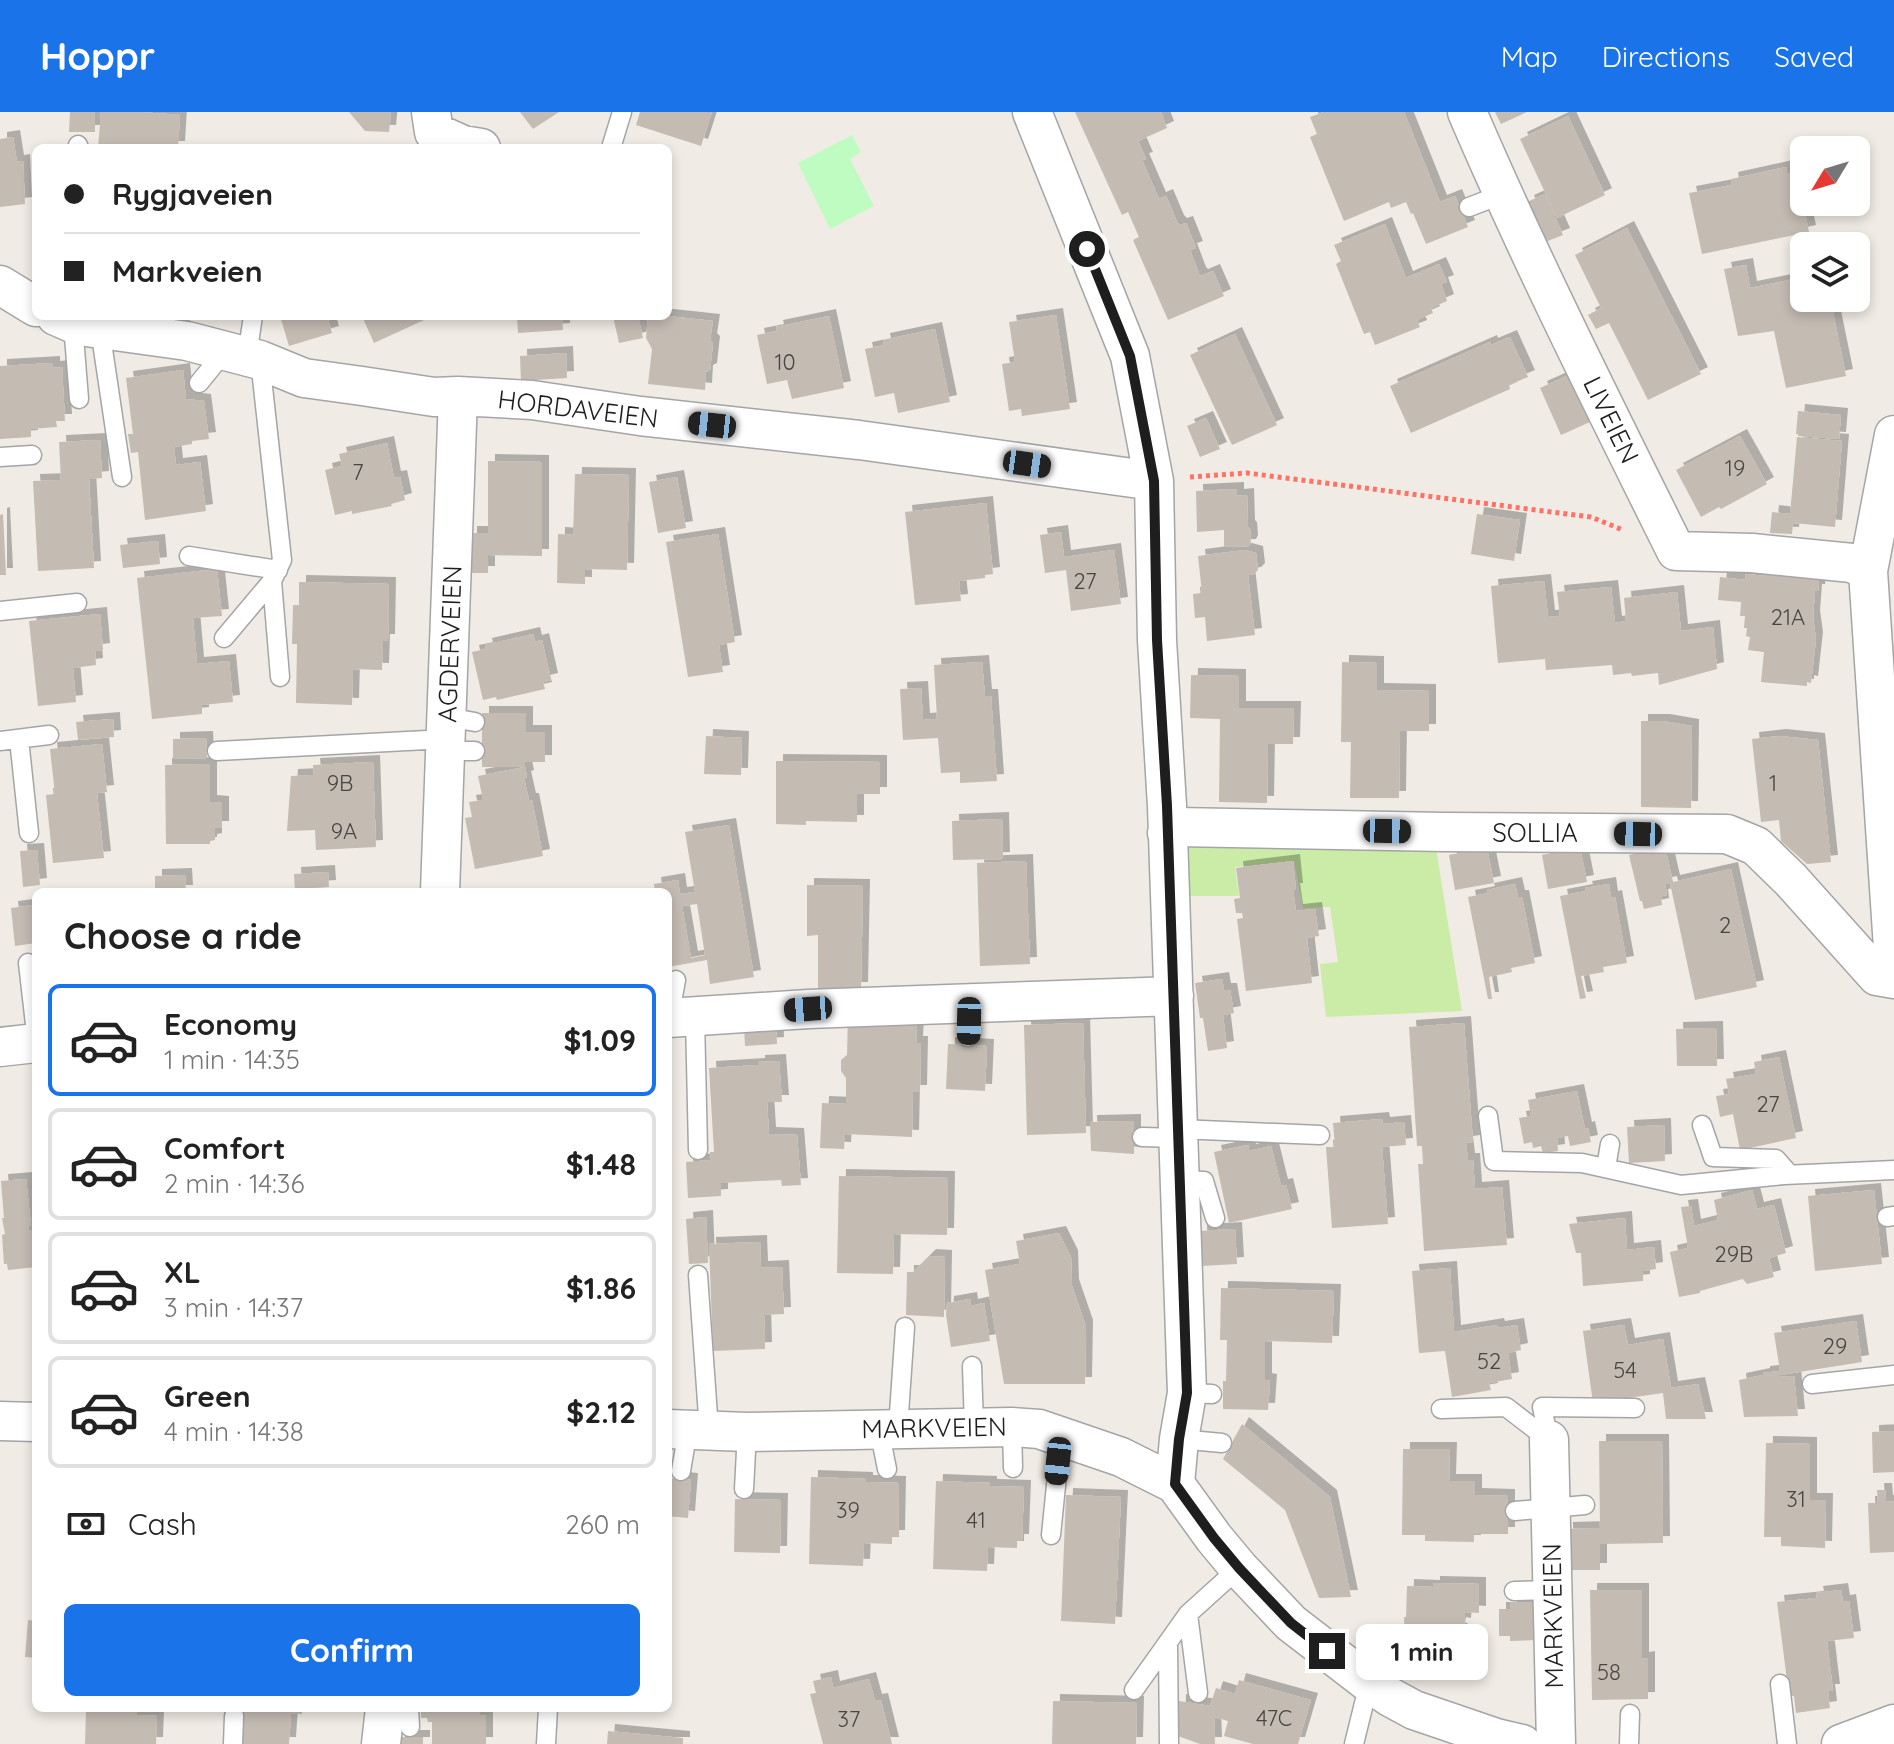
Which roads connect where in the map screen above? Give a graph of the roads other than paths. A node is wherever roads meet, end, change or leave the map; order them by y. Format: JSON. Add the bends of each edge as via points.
{"nodes":[{"id":1,"x":431,"y":112,"type":"edge"},
{"id":2,"x":622,"y":112,"type":"edge"},
{"id":3,"x":1032,"y":112,"type":"edge"},
{"id":4,"x":1467,"y":112,"type":"edge"},
{"id":5,"x":461,"y":144,"type":"edge"},
{"id":6,"x":612,"y":144,"type":"edge"},
{"id":7,"x":0,"y":285,"type":"edge"},
{"id":8,"x":32,"y":305,"type":"edge"},
{"id":9,"x":252,"y":320,"type":"edge"},
{"id":10,"x":87,"y":323,"type":"edge"},
{"id":11,"x":244,"y":356,"type":"junction"},
{"id":12,"x":199,"y":383,"type":"dead end"},
{"id":13,"x":458,"y":396,"type":"junction"},
{"id":14,"x":79,"y":399,"type":"dead end"},
{"id":15,"x":1894,"y":435,"type":"edge"},
{"id":16,"x":32,"y":455,"type":"dead end"},
{"id":17,"x":0,"y":457,"type":"edge"},
{"id":18,"x":122,"y":477,"type":"dead end"},
{"id":19,"x":1154,"y":481,"type":"junction"},
{"id":20,"x":189,"y":556,"type":"dead end"},
{"id":21,"x":1880,"y":566,"type":"edge"},
{"id":22,"x":275,"y":576,"type":"junction"},
{"id":23,"x":77,"y":603,"type":"dead end"},
{"id":24,"x":0,"y":611,"type":"edge"},
{"id":25,"x":224,"y":638,"type":"dead end"},
{"id":26,"x":280,"y":677,"type":"dead end"},
{"id":27,"x":49,"y":735,"type":"dead end"},
{"id":28,"x":458,"y":736,"type":"junction"},
{"id":29,"x":9,"y":740,"type":"edge"},
{"id":30,"x":300,"y":747,"type":"junction"},
{"id":31,"x":217,"y":751,"type":"dead end"},
{"id":32,"x":301,"y":766,"type":"dead end"},
{"id":33,"x":29,"y":833,"type":"dead end"},
{"id":34,"x":1167,"y":833,"type":"junction"},
{"id":35,"x":440,"y":888,"type":"edge"},
{"id":36,"x":28,"y":963,"type":"dead end"},
{"id":37,"x":1894,"y":963,"type":"edge"},
{"id":38,"x":1894,"y":979,"type":"edge"},
{"id":39,"x":676,"y":980,"type":"dead end"},
{"id":40,"x":1174,"y":996,"type":"junction"},
{"id":41,"x":32,"y":998,"type":"edge"},
{"id":42,"x":677,"y":1018,"type":"edge"},
{"id":43,"x":32,"y":1043,"type":"edge"},
{"id":44,"x":0,"y":1047,"type":"edge"},
{"id":45,"x":1488,"y":1116,"type":"dead end"},
{"id":46,"x":1702,"y":1125,"type":"dead end"},
{"id":47,"x":1167,"y":1135,"type":"junction"},
{"id":48,"x":1320,"y":1135,"type":"dead end"},
{"id":49,"x":1610,"y":1144,"type":"dead end"},
{"id":50,"x":698,"y":1150,"type":"dead end"},
{"id":51,"x":1606,"y":1168,"type":"junction"},
{"id":52,"x":1894,"y":1170,"type":"edge"},
{"id":53,"x":1790,"y":1175,"type":"junction"},
{"id":54,"x":1180,"y":1180,"type":"junction"},
{"id":55,"x":1215,"y":1218,"type":"dead end"},
{"id":56,"x":698,"y":1275,"type":"dead end"},
{"id":57,"x":905,"y":1327,"type":"dead end"},
{"id":58,"x":972,"y":1366,"type":"dead end"},
{"id":59,"x":1894,"y":1375,"type":"edge"},
{"id":60,"x":1812,"y":1384,"type":"dead end"},
{"id":61,"x":1635,"y":1408,"type":"dead end"},
{"id":62,"x":1441,"y":1409,"type":"dead end"},
{"id":63,"x":0,"y":1421,"type":"edge"},
{"id":64,"x":32,"y":1422,"type":"edge"},
{"id":65,"x":974,"y":1427,"type":"junction"},
{"id":66,"x":1012,"y":1427,"type":"junction"},
{"id":67,"x":889,"y":1428,"type":"junction"},
{"id":68,"x":688,"y":1429,"type":"edge"},
{"id":69,"x":747,"y":1432,"type":"junction"},
{"id":70,"x":1061,"y":1436,"type":"junction"},
{"id":71,"x":1179,"y":1439,"type":"junction"},
{"id":72,"x":1549,"y":1440,"type":"junction"},
{"id":73,"x":1222,"y":1443,"type":"dead end"},
{"id":74,"x":1013,"y":1468,"type":"dead end"},
{"id":75,"x":887,"y":1469,"type":"dead end"},
{"id":76,"x":681,"y":1471,"type":"dead end"},
{"id":77,"x":1175,"y":1484,"type":"junction"},
{"id":78,"x":744,"y":1489,"type":"dead end"},
{"id":79,"x":1051,"y":1535,"type":"dead end"},
{"id":80,"x":1239,"y":1568,"type":"junction"},
{"id":81,"x":1552,"y":1590,"type":"junction"},
{"id":82,"x":1514,"y":1591,"type":"dead end"},
{"id":83,"x":1188,"y":1614,"type":"junction"},
{"id":84,"x":1168,"y":1642,"type":"junction"},
{"id":85,"x":1369,"y":1683,"type":"junction"},
{"id":86,"x":1780,"y":1684,"type":"dead end"},
{"id":87,"x":1134,"y":1690,"type":"dead end"},
{"id":88,"x":1198,"y":1693,"type":"dead end"},
{"id":89,"x":548,"y":1712,"type":"edge"},
{"id":90,"x":1630,"y":1714,"type":"dead end"},
{"id":91,"x":234,"y":1716,"type":"dead end"},
{"id":92,"x":1894,"y":1724,"type":"edge"},
{"id":93,"x":233,"y":1744,"type":"edge"},
{"id":94,"x":546,"y":1744,"type":"edge"},
{"id":95,"x":1169,"y":1744,"type":"edge"},
{"id":96,"x":1354,"y":1744,"type":"edge"},
{"id":97,"x":1522,"y":1744,"type":"edge"},
{"id":98,"x":1556,"y":1744,"type":"edge"},
{"id":99,"x":1629,"y":1744,"type":"edge"},
{"id":100,"x":1787,"y":1744,"type":"edge"},
{"id":101,"x":1841,"y":1744,"type":"edge"}],
"edges":[{"from":1,"to":5,"type":"street","via":[[434,132]]},
{"from":2,"to":6,"type":"lane"},
{"from":3,"to":19,"type":"street","via":[[1130,356]]},
{"from":4,"to":21,"type":"street","name":"LIVEIEN","via":[[1486,201],[1676,551]]},
{"from":7,"to":8,"type":"street"},
{"from":9,"to":11,"type":"lane"},
{"from":10,"to":11,"type":"street","name":"HORDAVEIEN"},
{"from":10,"to":14,"type":"lane"},
{"from":10,"to":18,"type":"lane"},
{"from":11,"to":12,"type":"lane"},
{"from":11,"to":13,"type":"street","name":"HORDAVEIEN","via":[[304,378]]},
{"from":11,"to":22,"type":"lane","via":[[282,560]]},
{"from":13,"to":19,"type":"street","name":"HORDAVEIEN","via":[[532,400]]},
{"from":13,"to":28,"type":"street","name":"AGDERVEIEN"},
{"from":15,"to":21,"type":"street"},
{"from":16,"to":17,"type":"lane"},
{"from":19,"to":34,"type":"street"},
{"from":20,"to":22,"type":"lane"},
{"from":21,"to":37,"type":"street"},
{"from":22,"to":25,"type":"lane"},
{"from":22,"to":26,"type":"lane"},
{"from":23,"to":24,"type":"lane"},
{"from":27,"to":29,"type":"lane"},
{"from":28,"to":30,"type":"lane"},
{"from":28,"to":35,"type":"street","name":"AGDERVEIEN"},
{"from":29,"to":33,"type":"lane"},
{"from":30,"to":31,"type":"lane"},
{"from":30,"to":32,"type":"lane"},
{"from":34,"to":38,"type":"street","name":"SOLLIA","via":[[1177,827],[1727,834],[1756,846],[1877,976]]},
{"from":34,"to":40,"type":"street"},
{"from":36,"to":41,"type":"lane"},
{"from":39,"to":42,"type":"lane"},
{"from":40,"to":42,"type":"street","via":[[968,1021],[808,1009]]},
{"from":40,"to":47,"type":"street"},
{"from":42,"to":50,"type":"lane"},
{"from":43,"to":44,"type":"street"},
{"from":45,"to":51,"type":"lane","via":[[1487,1159]]},
{"from":46,"to":53,"type":"lane","via":[[1713,1157],[1776,1159]]},
{"from":47,"to":48,"type":"lane"},
{"from":47,"to":54,"type":"street"},
{"from":49,"to":51,"type":"lane"},
{"from":51,"to":53,"type":"lane","via":[[1681,1185]]},
{"from":52,"to":53,"type":"lane"},
{"from":54,"to":55,"type":"lane","via":[[1204,1181]]},
{"from":54,"to":71,"type":"street","via":[[1200,1394]]},
{"from":56,"to":68,"type":"lane"},
{"from":57,"to":67,"type":"lane"},
{"from":58,"to":65,"type":"lane"},
{"from":59,"to":60,"type":"lane"},
{"from":61,"to":72,"type":"lane","via":[[1542,1407]]},
{"from":62,"to":72,"type":"lane","via":[[1506,1407]]},
{"from":63,"to":64,"type":"street"},
{"from":65,"to":66,"type":"street","name":"MARKVEIEN"},
{"from":65,"to":67,"type":"street","name":"MARKVEIEN"},
{"from":66,"to":70,"type":"street","name":"MARKVEIEN"},
{"from":66,"to":74,"type":"lane"},
{"from":67,"to":69,"type":"street","name":"MARKVEIEN"},
{"from":67,"to":75,"type":"lane"},
{"from":68,"to":69,"type":"street","name":"MARKVEIEN"},
{"from":68,"to":76,"type":"lane"},
{"from":69,"to":78,"type":"lane"},
{"from":70,"to":77,"type":"street","name":"MARKVEIEN"},
{"from":70,"to":79,"type":"lane"},
{"from":71,"to":73,"type":"lane"},
{"from":71,"to":77,"type":"street"},
{"from":72,"to":81,"type":"street","name":"MARKVEIEN"},
{"from":77,"to":80,"type":"street","name":"MARKVEIEN"},
{"from":80,"to":83,"type":"lane"},
{"from":80,"to":85,"type":"street","name":"MARKVEIEN","via":[[1291,1623]]},
{"from":81,"to":82,"type":"lane"},
{"from":81,"to":98,"type":"street","name":"MARKVEIEN"},
{"from":83,"to":84,"type":"lane"},
{"from":83,"to":88,"type":"lane"},
{"from":84,"to":87,"type":"lane"},
{"from":84,"to":95,"type":"lane"},
{"from":85,"to":96,"type":"lane"},
{"from":85,"to":97,"type":"street","name":"MARKVEIEN","via":[[1414,1710]]},
{"from":86,"to":100,"type":"lane"},
{"from":89,"to":94,"type":"lane"},
{"from":90,"to":99,"type":"lane"},
{"from":91,"to":93,"type":"lane"},
{"from":92,"to":101,"type":"street"}]}
